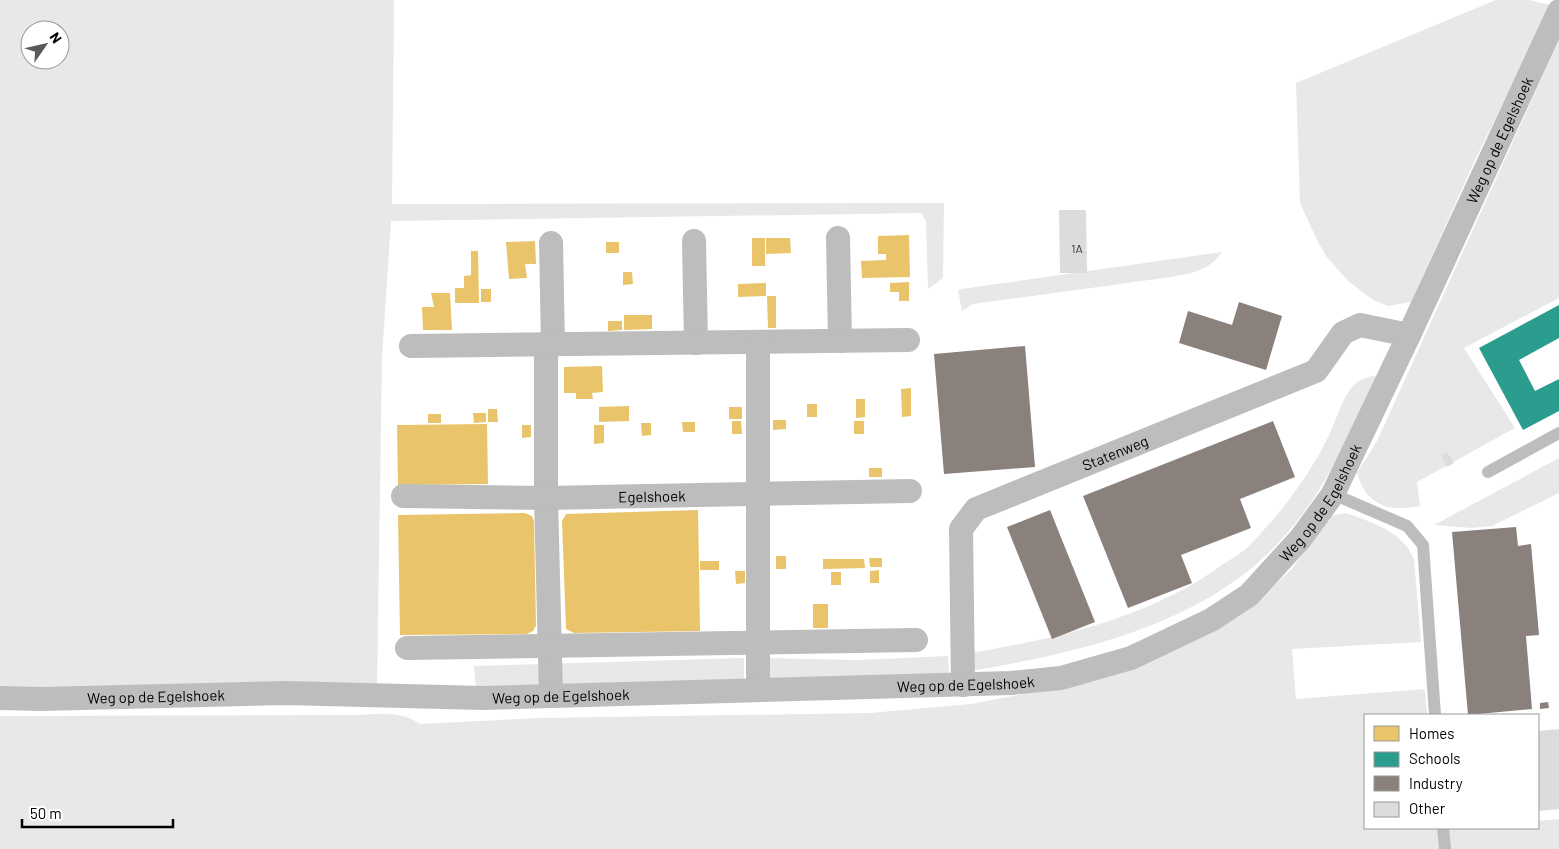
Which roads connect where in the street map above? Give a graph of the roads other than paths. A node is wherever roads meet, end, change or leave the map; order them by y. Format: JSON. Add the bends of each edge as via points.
{"nodes":[{"id":1,"x":1559,"y":12,"type":"edge"},
{"id":2,"x":838,"y":238,"type":"dead end"},
{"id":3,"x":694,"y":241,"type":"dead end"},
{"id":4,"x":550,"y":243,"type":"dead end"},
{"id":5,"x":1409,"y":335,"type":"junction"},
{"id":6,"x":908,"y":340,"type":"dead end"},
{"id":7,"x":840,"y":341,"type":"junction"},
{"id":8,"x":758,"y":342,"type":"junction"},
{"id":9,"x":696,"y":343,"type":"junction"},
{"id":10,"x":549,"y":344,"type":"junction"},
{"id":11,"x":411,"y":346,"type":"dead end"},
{"id":12,"x":1559,"y":433,"type":"edge"},
{"id":13,"x":1488,"y":472,"type":"dead end"},
{"id":14,"x":910,"y":491,"type":"dead end"},
{"id":15,"x":758,"y":494,"type":"junction"},
{"id":16,"x":1333,"y":494,"type":"junction"},
{"id":17,"x":403,"y":496,"type":"dead end"},
{"id":18,"x":546,"y":498,"type":"junction"},
{"id":19,"x":916,"y":640,"type":"dead end"},
{"id":20,"x":757,"y":642,"type":"junction"},
{"id":21,"x":549,"y":646,"type":"junction"},
{"id":22,"x":407,"y":648,"type":"dead end"},
{"id":23,"x":963,"y":685,"type":"junction"},
{"id":24,"x":758,"y":690,"type":"junction"},
{"id":25,"x":550,"y":696,"type":"junction"},
{"id":26,"x":0,"y":698,"type":"edge"},
{"id":27,"x":1435,"y":714,"type":"edge"},
{"id":28,"x":1443,"y":829,"type":"edge"},
{"id":29,"x":1445,"y":849,"type":"edge"}],
"edges":[{"from":1,"to":5,"type":"street","name":"Weg op de Egelshoek"},
{"from":2,"to":7,"type":"street"},
{"from":3,"to":9,"type":"street"},
{"from":4,"to":10,"type":"street"},
{"from":5,"to":16,"type":"street","name":"Weg op de Egelshoek"},
{"from":5,"to":23,"type":"street","name":"Statenweg","via":[[1360,325],[1344,333],[1316,371],[976,509],[961,529]]},
{"from":6,"to":7,"type":"street"},
{"from":7,"to":8,"type":"street"},
{"from":8,"to":9,"type":"street"},
{"from":8,"to":15,"type":"street"},
{"from":9,"to":10,"type":"street"},
{"from":10,"to":11,"type":"street"},
{"from":10,"to":18,"type":"street"},
{"from":12,"to":13,"type":"lane"},
{"from":14,"to":15,"type":"street","name":"Egelshoek"},
{"from":15,"to":18,"type":"street","name":"Egelshoek"},
{"from":15,"to":20,"type":"street"},
{"from":16,"to":23,"type":"street","name":"Weg op de Egelshoek","via":[[1302,538],[1248,595],[1211,620],[1131,658],[1061,678]]},
{"from":16,"to":27,"type":"lane","via":[[1407,526],[1423,545]]},
{"from":17,"to":18,"type":"street","name":"Egelshoek"},
{"from":18,"to":21,"type":"street"},
{"from":19,"to":20,"type":"street"},
{"from":20,"to":21,"type":"street"},
{"from":20,"to":24,"type":"street"},
{"from":21,"to":22,"type":"street"},
{"from":21,"to":25,"type":"street"},
{"from":23,"to":24,"type":"street","name":"Weg op de Egelshoek"},
{"from":24,"to":25,"type":"street","name":"Weg op de Egelshoek"},
{"from":25,"to":26,"type":"street","name":"Weg op de Egelshoek","via":[[483,698],[285,693]]},
{"from":28,"to":29,"type":"lane"}]}
